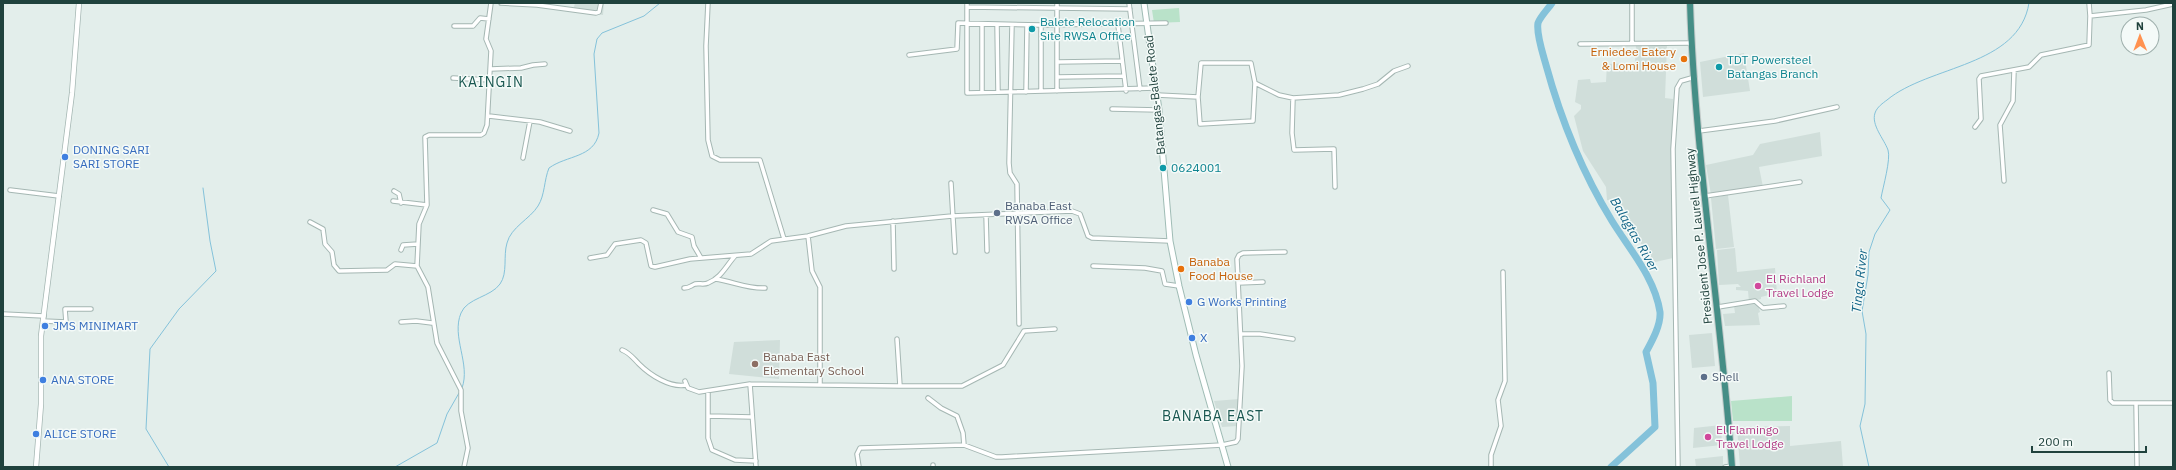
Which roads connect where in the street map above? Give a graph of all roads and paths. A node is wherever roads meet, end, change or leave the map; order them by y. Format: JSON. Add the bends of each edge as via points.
{"nodes":[{"id":1,"x":79,"y":3,"type":"edge"},
{"id":2,"x":491,"y":3,"type":"edge"},
{"id":3,"x":501,"y":3,"type":"edge"},
{"id":4,"x":601,"y":3,"type":"edge"},
{"id":5,"x":708,"y":3,"type":"edge"},
{"id":6,"x":1058,"y":3,"type":"edge"},
{"id":7,"x":1129,"y":3,"type":"edge"},
{"id":8,"x":1144,"y":3,"type":"edge"},
{"id":9,"x":1632,"y":3,"type":"edge"},
{"id":10,"x":1690,"y":3,"type":"edge"},
{"id":11,"x":2089,"y":3,"type":"edge"},
{"id":12,"x":2173,"y":4,"type":"edge"},
{"id":13,"x":967,"y":5,"type":"edge"},
{"id":14,"x":1058,"y":8,"type":"junction"},
{"id":15,"x":1130,"y":9,"type":"junction"},
{"id":16,"x":2090,"y":16,"type":"junction"},
{"id":17,"x":489,"y":19,"type":"junction"},
{"id":18,"x":968,"y":23,"type":"junction"},
{"id":19,"x":1166,"y":23,"type":"dead end"},
{"id":20,"x":982,"y":24,"type":"junction"},
{"id":21,"x":997,"y":24,"type":"junction"},
{"id":22,"x":1057,"y":24,"type":"junction"},
{"id":23,"x":1148,"y":24,"type":"junction"},
{"id":24,"x":1012,"y":25,"type":"junction"},
{"id":25,"x":1027,"y":25,"type":"junction"},
{"id":26,"x":1041,"y":25,"type":"junction"},
{"id":27,"x":1118,"y":25,"type":"junction"},
{"id":28,"x":1132,"y":25,"type":"junction"},
{"id":29,"x":454,"y":26,"type":"dead end"},
{"id":30,"x":1632,"y":43,"type":"junction"},
{"id":31,"x":1692,"y":43,"type":"junction"},
{"id":32,"x":1580,"y":44,"type":"dead end"},
{"id":33,"x":909,"y":55,"type":"dead end"},
{"id":34,"x":1122,"y":61,"type":"junction"},
{"id":35,"x":1058,"y":62,"type":"junction"},
{"id":36,"x":545,"y":64,"type":"dead end"},
{"id":37,"x":1408,"y":66,"type":"dead end"},
{"id":38,"x":491,"y":70,"type":"junction"},
{"id":39,"x":2014,"y":71,"type":"junction"},
{"id":40,"x":1124,"y":76,"type":"junction"},
{"id":41,"x":1057,"y":77,"type":"junction"},
{"id":42,"x":1695,"y":77,"type":"junction"},
{"id":43,"x":453,"y":78,"type":"dead end"},
{"id":44,"x":490,"y":80,"type":"junction"},
{"id":45,"x":1255,"y":83,"type":"junction"},
{"id":46,"x":1156,"y":88,"type":"junction"},
{"id":47,"x":1140,"y":89,"type":"junction"},
{"id":48,"x":1041,"y":91,"type":"junction"},
{"id":49,"x":1057,"y":91,"type":"junction"},
{"id":50,"x":1126,"y":91,"type":"junction"},
{"id":51,"x":982,"y":92,"type":"junction"},
{"id":52,"x":998,"y":92,"type":"junction"},
{"id":53,"x":1011,"y":92,"type":"junction"},
{"id":54,"x":1026,"y":92,"type":"junction"},
{"id":55,"x":1157,"y":95,"type":"junction"},
{"id":56,"x":1198,"y":97,"type":"junction"},
{"id":57,"x":1293,"y":98,"type":"junction"},
{"id":58,"x":1837,"y":107,"type":"dead end"},
{"id":59,"x":1112,"y":109,"type":"dead end"},
{"id":60,"x":1159,"y":110,"type":"junction"},
{"id":61,"x":489,"y":116,"type":"junction"},
{"id":62,"x":530,"y":121,"type":"junction"},
{"id":63,"x":1975,"y":127,"type":"dead end"},
{"id":64,"x":570,"y":131,"type":"dead end"},
{"id":65,"x":1699,"y":131,"type":"junction"},
{"id":66,"x":523,"y":158,"type":"dead end"},
{"id":67,"x":2004,"y":181,"type":"dead end"},
{"id":68,"x":1800,"y":182,"type":"dead end"},
{"id":69,"x":951,"y":183,"type":"dead end"},
{"id":70,"x":1336,"y":187,"type":"dead end"},
{"id":71,"x":10,"y":190,"type":"dead end"},
{"id":72,"x":394,"y":191,"type":"dead end"},
{"id":73,"x":59,"y":196,"type":"junction"},
{"id":74,"x":1705,"y":196,"type":"junction"},
{"id":75,"x":393,"y":201,"type":"dead end"},
{"id":76,"x":401,"y":203,"type":"junction"},
{"id":77,"x":427,"y":205,"type":"junction"},
{"id":78,"x":653,"y":210,"type":"dead end"},
{"id":79,"x":1016,"y":214,"type":"junction"},
{"id":80,"x":986,"y":215,"type":"junction"},
{"id":81,"x":952,"y":216,"type":"junction"},
{"id":82,"x":893,"y":221,"type":"junction"},
{"id":83,"x":310,"y":222,"type":"dead end"},
{"id":84,"x":808,"y":236,"type":"junction"},
{"id":85,"x":784,"y":239,"type":"junction"},
{"id":86,"x":1170,"y":240,"type":"junction"},
{"id":87,"x":418,"y":244,"type":"junction"},
{"id":88,"x":401,"y":250,"type":"dead end"},
{"id":89,"x":987,"y":251,"type":"dead end"},
{"id":90,"x":955,"y":252,"type":"dead end"},
{"id":91,"x":1285,"y":252,"type":"dead end"},
{"id":92,"x":736,"y":256,"type":"junction"},
{"id":93,"x":590,"y":258,"type":"dead end"},
{"id":94,"x":701,"y":258,"type":"junction"},
{"id":95,"x":417,"y":266,"type":"junction"},
{"id":96,"x":1093,"y":266,"type":"dead end"},
{"id":97,"x":894,"y":269,"type":"dead end"},
{"id":98,"x":1502,"y":272,"type":"dead end"},
{"id":99,"x":715,"y":279,"type":"junction"},
{"id":100,"x":1263,"y":282,"type":"dead end"},
{"id":101,"x":1238,"y":283,"type":"junction"},
{"id":102,"x":1179,"y":286,"type":"junction"},
{"id":103,"x":684,"y":288,"type":"dead end"},
{"id":104,"x":765,"y":288,"type":"dead end"},
{"id":105,"x":1784,"y":306,"type":"dead end"},
{"id":106,"x":1718,"y":307,"type":"junction"},
{"id":107,"x":92,"y":309,"type":"dead end"},
{"id":108,"x":3,"y":314,"type":"edge"},
{"id":109,"x":43,"y":319,"type":"junction"},
{"id":110,"x":401,"y":322,"type":"dead end"},
{"id":111,"x":432,"y":323,"type":"junction"},
{"id":112,"x":1018,"y":324,"type":"dead end"},
{"id":113,"x":1055,"y":329,"type":"dead end"},
{"id":114,"x":1240,"y":334,"type":"junction"},
{"id":115,"x":897,"y":339,"type":"dead end"},
{"id":116,"x":1293,"y":339,"type":"dead end"},
{"id":117,"x":622,"y":350,"type":"dead end"},
{"id":118,"x":2109,"y":373,"type":"dead end"},
{"id":119,"x":685,"y":381,"type":"dead end"},
{"id":120,"x":750,"y":384,"type":"junction"},
{"id":121,"x":686,"y":385,"type":"junction"},
{"id":122,"x":820,"y":385,"type":"junction"},
{"id":123,"x":900,"y":386,"type":"junction"},
{"id":124,"x":708,"y":391,"type":"junction"},
{"id":125,"x":928,"y":398,"type":"dead end"},
{"id":126,"x":2136,"y":403,"type":"junction"},
{"id":127,"x":2173,"y":403,"type":"edge"},
{"id":128,"x":708,"y":416,"type":"junction"},
{"id":129,"x":752,"y":417,"type":"junction"},
{"id":130,"x":964,"y":445,"type":"junction"},
{"id":131,"x":1222,"y":445,"type":"junction"},
{"id":132,"x":756,"y":461,"type":"junction"},
{"id":133,"x":36,"y":467,"type":"edge"},
{"id":134,"x":464,"y":467,"type":"edge"},
{"id":135,"x":756,"y":467,"type":"edge"},
{"id":136,"x":859,"y":467,"type":"edge"},
{"id":137,"x":1228,"y":467,"type":"edge"},
{"id":138,"x":1491,"y":467,"type":"edge"},
{"id":139,"x":1678,"y":467,"type":"edge"},
{"id":140,"x":1724,"y":467,"type":"edge"},
{"id":141,"x":1732,"y":467,"type":"edge"},
{"id":142,"x":2137,"y":467,"type":"edge"}],
"edges":[{"from":1,"to":73,"type":"street","via":[[72,93]]},
{"from":2,"to":17,"type":"street"},
{"from":3,"to":4,"type":"street","via":[[598,13]]},
{"from":5,"to":85,"type":"street","via":[[708,140],[712,156],[720,160],[760,160]]},
{"from":6,"to":14,"type":"street"},
{"from":7,"to":15,"type":"street"},
{"from":8,"to":23,"type":"main road","name":"Batangas-Balete Road"},
{"from":9,"to":30,"type":"street"},
{"from":10,"to":31,"type":"highway","name":"President Jose P. Laurel Highway"},
{"from":11,"to":16,"type":"street"},
{"from":12,"to":16,"type":"street","via":[[2146,10]]},
{"from":13,"to":14,"type":"street"},
{"from":13,"to":18,"type":"street"},
{"from":14,"to":15,"type":"street"},
{"from":14,"to":22,"type":"street"},
{"from":15,"to":28,"type":"street"},
{"from":16,"to":39,"type":"street","via":[[2089,45],[2041,55],[2030,67]]},
{"from":17,"to":29,"type":"street","via":[[480,18],[474,26]]},
{"from":17,"to":38,"type":"street","via":[[486,39],[491,50]]},
{"from":18,"to":20,"type":"street"},
{"from":18,"to":33,"type":"street","via":[[958,23],[957,49]]},
{"from":18,"to":51,"type":"street","via":[[967,93]]},
{"from":19,"to":23,"type":"street"},
{"from":20,"to":21,"type":"street"},
{"from":20,"to":51,"type":"street"},
{"from":21,"to":24,"type":"street"},
{"from":21,"to":52,"type":"street"},
{"from":22,"to":26,"type":"street"},
{"from":22,"to":27,"type":"street"},
{"from":22,"to":35,"type":"street"},
{"from":23,"to":28,"type":"street"},
{"from":23,"to":46,"type":"main road","name":"Batangas-Balete Road"},
{"from":24,"to":25,"type":"street"},
{"from":24,"to":53,"type":"street"},
{"from":25,"to":26,"type":"street"},
{"from":25,"to":54,"type":"street"},
{"from":26,"to":48,"type":"street"},
{"from":27,"to":28,"type":"street"},
{"from":27,"to":34,"type":"street"},
{"from":28,"to":47,"type":"street"},
{"from":30,"to":31,"type":"street"},
{"from":30,"to":32,"type":"street"},
{"from":31,"to":42,"type":"highway","name":"President Jose P. Laurel Highway"},
{"from":34,"to":35,"type":"street"},
{"from":34,"to":40,"type":"street"},
{"from":35,"to":41,"type":"street"},
{"from":36,"to":38,"type":"street"},
{"from":37,"to":57,"type":"street","via":[[1394,71],[1378,84],[1363,89],[1339,95]]},
{"from":38,"to":44,"type":"street"},
{"from":39,"to":63,"type":"street","via":[[1980,77],[1981,119]]},
{"from":39,"to":67,"type":"street","via":[[2013,101],[2000,125]]},
{"from":40,"to":41,"type":"street"},
{"from":40,"to":50,"type":"street"},
{"from":41,"to":49,"type":"street"},
{"from":42,"to":65,"type":"highway","name":"President Jose P. Laurel Highway"},
{"from":42,"to":139,"type":"street","via":[[1681,81],[1677,88],[1673,149]]},
{"from":43,"to":44,"type":"street"},
{"from":44,"to":61,"type":"street"},
{"from":45,"to":56,"type":"street","via":[[1251,64],[1201,63]]},
{"from":45,"to":56,"type":"street","via":[[1253,122],[1200,124]]},
{"from":45,"to":57,"type":"street","via":[[1279,95]]},
{"from":46,"to":47,"type":"street"},
{"from":46,"to":55,"type":"main road","name":"Batangas-Balete Road"},
{"from":47,"to":50,"type":"street"},
{"from":48,"to":49,"type":"street"},
{"from":48,"to":54,"type":"street"},
{"from":49,"to":50,"type":"street"},
{"from":51,"to":52,"type":"street"},
{"from":52,"to":53,"type":"street"},
{"from":53,"to":54,"type":"street"},
{"from":53,"to":79,"type":"street","via":[[1009,163],[1010,173],[1017,184]]},
{"from":55,"to":56,"type":"street"},
{"from":55,"to":60,"type":"main road","name":"Batangas-Balete Road"},
{"from":57,"to":70,"type":"street","via":[[1294,150],[1334,149]]},
{"from":58,"to":65,"type":"street","via":[[1775,121]]},
{"from":59,"to":60,"type":"street"},
{"from":60,"to":86,"type":"main road","name":"Batangas-Balete Road"},
{"from":61,"to":62,"type":"street"},
{"from":61,"to":77,"type":"street","via":[[481,135],[429,134],[425,137]]},
{"from":62,"to":64,"type":"street"},
{"from":62,"to":66,"type":"street"},
{"from":65,"to":74,"type":"highway","name":"President Jose P. Laurel Highway"},
{"from":68,"to":74,"type":"street"},
{"from":69,"to":81,"type":"street"},
{"from":71,"to":73,"type":"street"},
{"from":72,"to":76,"type":"street","via":[[399,194]]},
{"from":73,"to":109,"type":"street"},
{"from":74,"to":106,"type":"highway","name":"President Jose P. Laurel Highway"},
{"from":75,"to":76,"type":"street"},
{"from":76,"to":77,"type":"street"},
{"from":77,"to":87,"type":"street","via":[[420,220]]},
{"from":78,"to":94,"type":"street","via":[[667,214],[678,232],[692,237]]},
{"from":79,"to":80,"type":"street"},
{"from":79,"to":86,"type":"street","via":[[1078,212],[1088,236],[1092,238]]},
{"from":79,"to":112,"type":"street"},
{"from":80,"to":81,"type":"street"},
{"from":80,"to":89,"type":"street"},
{"from":81,"to":82,"type":"street"},
{"from":81,"to":90,"type":"street"},
{"from":82,"to":84,"type":"street","via":[[836,228]]},
{"from":82,"to":97,"type":"street"},
{"from":83,"to":95,"type":"street","via":[[323,229],[325,244],[332,252],[334,265],[339,271],[387,270],[395,264]]},
{"from":84,"to":85,"type":"street"},
{"from":84,"to":122,"type":"street","via":[[812,271],[820,290]]},
{"from":85,"to":92,"type":"street","via":[[771,241],[755,253]]},
{"from":86,"to":102,"type":"main road","name":"Batangas-Balete Road"},
{"from":87,"to":88,"type":"street","via":[[403,244]]},
{"from":87,"to":95,"type":"street"},
{"from":91,"to":101,"type":"street","via":[[1239,255]]},
{"from":92,"to":94,"type":"street"},
{"from":92,"to":99,"type":"street"},
{"from":93,"to":94,"type":"street","via":[[607,255],[615,244],[641,240],[646,243],[650,264],[653,266]]},
{"from":95,"to":111,"type":"street","via":[[428,287]]},
{"from":96,"to":102,"type":"street","via":[[1162,271],[1165,284]]},
{"from":98,"to":138,"type":"street","via":[[1505,381],[1498,400],[1501,426],[1491,455]]},
{"from":99,"to":103,"type":"street","via":[[705,284]]},
{"from":99,"to":104,"type":"street","via":[[730,281],[750,289]]},
{"from":100,"to":101,"type":"street"},
{"from":101,"to":114,"type":"street"},
{"from":102,"to":131,"type":"main road","name":"Batangas-Balete Road"},
{"from":105,"to":106,"type":"street","via":[[1763,308],[1755,301]]},
{"from":106,"to":141,"type":"highway","name":"President Jose P. Laurel Highway"},
{"from":107,"to":109,"type":"street","via":[[65,309],[66,322]]},
{"from":108,"to":109,"type":"street"},
{"from":109,"to":133,"type":"street"},
{"from":110,"to":111,"type":"street"},
{"from":111,"to":134,"type":"street","via":[[441,354],[461,390],[461,411],[468,448]]},
{"from":113,"to":123,"type":"street","via":[[1024,331],[1003,365],[962,386]]},
{"from":114,"to":116,"type":"street"},
{"from":114,"to":131,"type":"street","via":[[1242,379],[1238,439],[1236,442]]},
{"from":115,"to":123,"type":"street"},
{"from":117,"to":121,"type":"street","via":[[659,378],[676,386]]},
{"from":118,"to":126,"type":"street","via":[[2112,402]]},
{"from":119,"to":121,"type":"street"},
{"from":120,"to":122,"type":"street"},
{"from":120,"to":124,"type":"street"},
{"from":120,"to":129,"type":"street"},
{"from":121,"to":124,"type":"street","via":[[694,392]]},
{"from":122,"to":123,"type":"street"},
{"from":124,"to":128,"type":"street"},
{"from":125,"to":130,"type":"street","via":[[957,416],[962,427]]},
{"from":126,"to":127,"type":"street"},
{"from":126,"to":142,"type":"street"},
{"from":128,"to":129,"type":"street"},
{"from":128,"to":132,"type":"street","via":[[708,442],[712,450],[735,460]]},
{"from":129,"to":132,"type":"street"},
{"from":130,"to":131,"type":"street","via":[[1002,457]]},
{"from":130,"to":136,"type":"street","via":[[860,448],[857,454]]},
{"from":131,"to":137,"type":"main road","name":"Batangas-Balete Road"},
{"from":132,"to":135,"type":"street"},
{"from":140,"to":141,"type":"street"}]}
